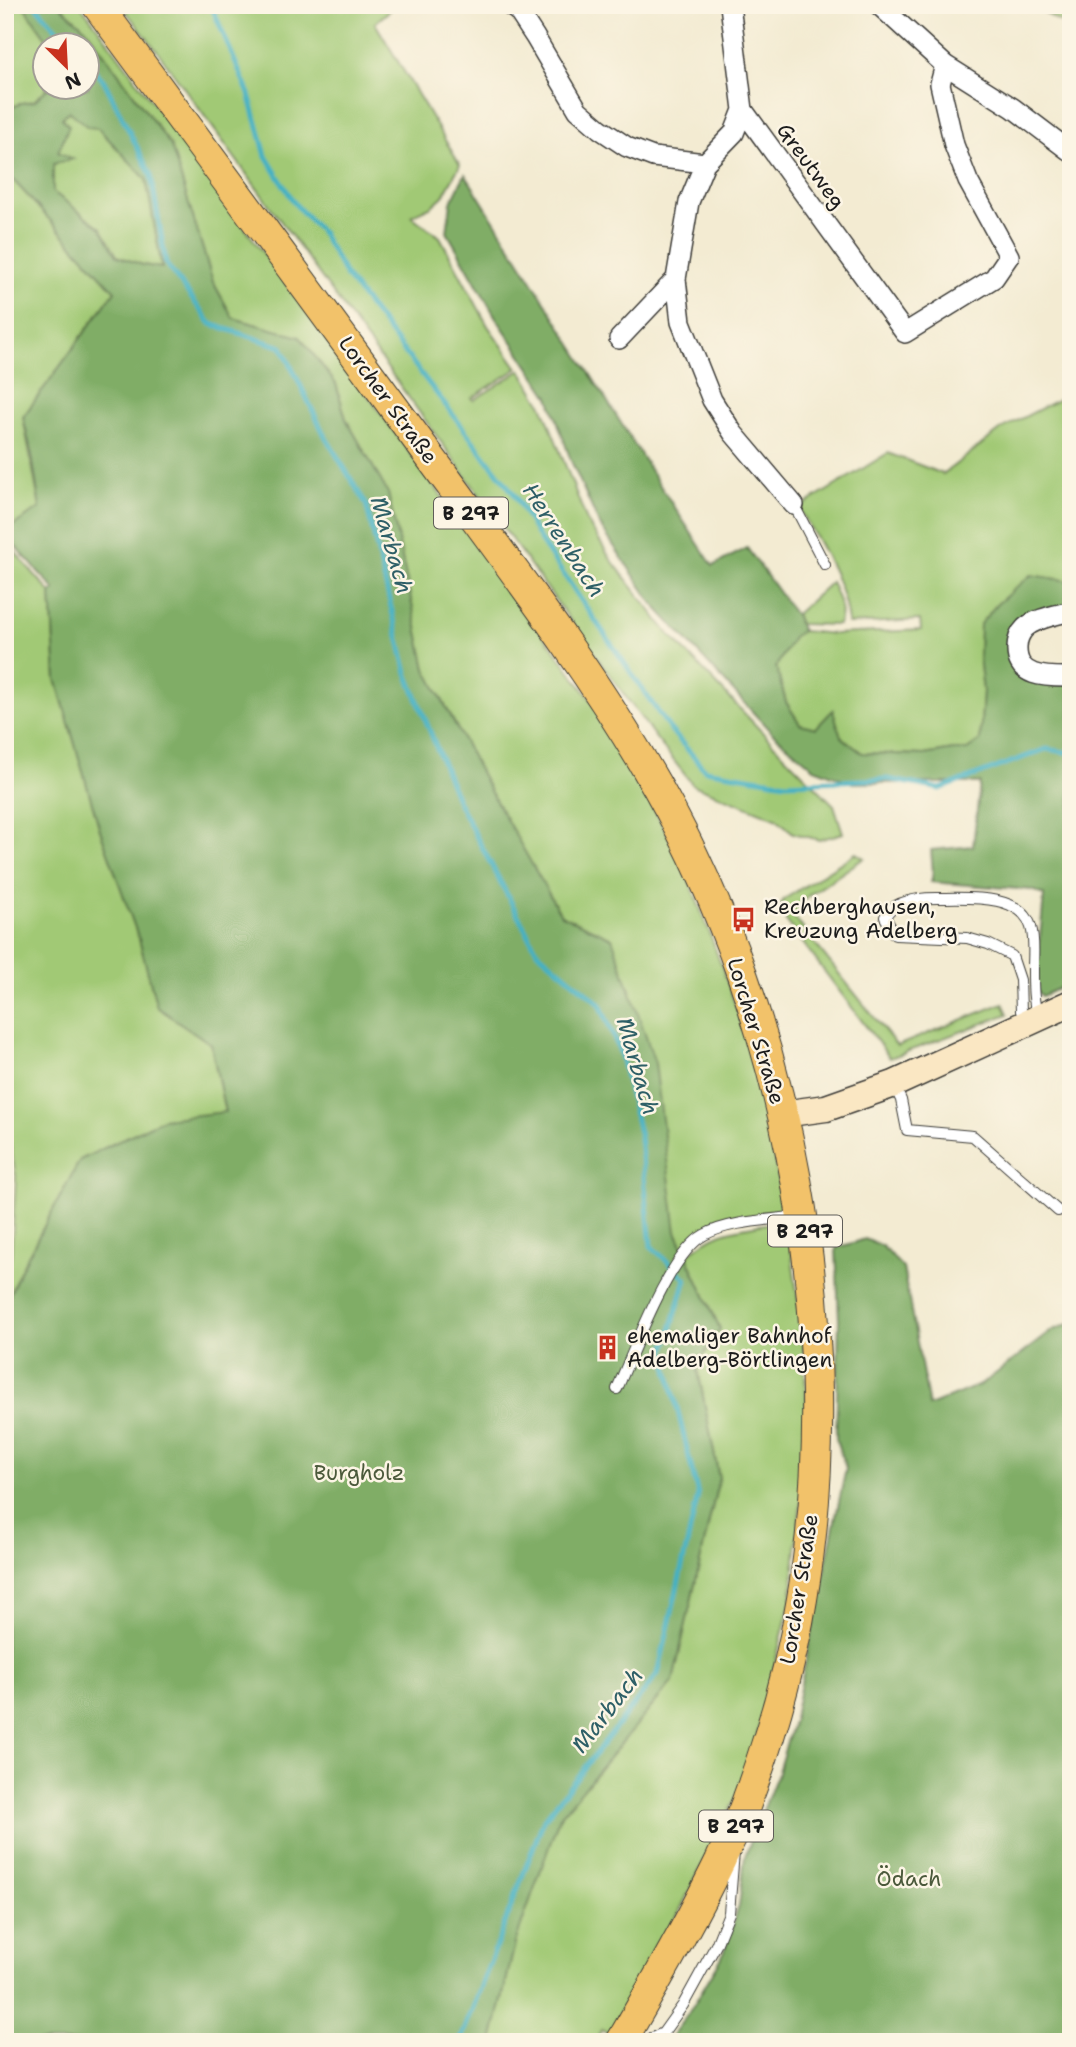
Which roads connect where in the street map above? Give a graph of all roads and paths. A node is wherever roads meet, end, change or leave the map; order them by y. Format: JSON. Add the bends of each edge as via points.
{"nodes":[{"id":1,"x":97,"y":5,"type":"edge"},
{"id":2,"x":509,"y":5,"type":"edge"},
{"id":3,"x":730,"y":5,"type":"edge"},
{"id":4,"x":879,"y":5,"type":"edge"},
{"id":5,"x":946,"y":65,"type":"junction"},
{"id":6,"x":743,"y":110,"type":"junction"},
{"id":7,"x":1071,"y":152,"type":"edge"},
{"id":8,"x":705,"y":163,"type":"junction"},
{"id":9,"x":676,"y":279,"type":"junction"},
{"id":10,"x":620,"y":339,"type":"dead end"},
{"id":11,"x":794,"y":505,"type":"joint"},
{"id":12,"x":825,"y":565,"type":"dead end"},
{"id":13,"x":1071,"y":611,"type":"edge"},
{"id":14,"x":1071,"y":677,"type":"edge"},
{"id":15,"x":1071,"y":1003,"type":"edge"},
{"id":16,"x":1032,"y":1021,"type":"junction"},
{"id":17,"x":894,"y":1084,"type":"junction"},
{"id":18,"x":782,"y":1114,"type":"junction"},
{"id":19,"x":1058,"y":1212,"type":"dead end"},
{"id":20,"x":803,"y":1215,"type":"junction"},
{"id":21,"x":617,"y":1389,"type":"dead end"},
{"id":22,"x":734,"y":1831,"type":"junction"},
{"id":23,"x":621,"y":2042,"type":"edge"},
{"id":24,"x":644,"y":2042,"type":"edge"}],
"edges":[{"from":1,"to":18,"type":"main road","name":"Lorcher Straße","number":"B 297","via":[[603,697],[695,861],[760,1030]]},
{"from":2,"to":8,"type":"street","via":[[518,11],[578,110],[596,127],[653,157]]},
{"from":3,"to":6,"type":"street","name":"Greutweg"},
{"from":4,"to":5,"type":"street"},
{"from":5,"to":6,"type":"street","name":"Greutweg","via":[[940,84],[954,145],[1009,256],[994,278],[905,334]]},
{"from":5,"to":7,"type":"street"},
{"from":6,"to":8,"type":"street","via":[[734,133]]},
{"from":8,"to":9,"type":"street","via":[[689,202]]},
{"from":9,"to":10,"type":"street"},
{"from":9,"to":11,"type":"street","via":[[681,322],[712,400],[733,433]]},
{"from":11,"to":12,"type":"lane"},
{"from":13,"to":14,"type":"street","via":[[1032,623],[1021,634],[1017,656],[1027,671],[1039,676]]},
{"from":15,"to":16,"type":"main road"},
{"from":16,"to":16,"type":"lane","via":[[1032,929],[1023,910],[1010,903],[933,898],[888,909],[885,917],[895,935],[967,938],[1012,956],[1020,980],[1021,1011]]},
{"from":16,"to":17,"type":"main road"},
{"from":17,"to":18,"type":"main road","via":[[826,1108]]},
{"from":17,"to":19,"type":"lane","via":[[907,1130],[973,1136]]},
{"from":18,"to":20,"type":"main road","name":"Lorcher Straße","number":"B 297"},
{"from":20,"to":21,"type":"lane","via":[[720,1228],[688,1248],[666,1283]]},
{"from":20,"to":22,"type":"main road","name":"Lorcher Straße","number":"B 297","via":[[815,1350],[816,1472],[803,1597],[782,1696]]},
{"from":22,"to":23,"type":"main road","name":"Lorcher Straße","number":"B 297","via":[[690,1924]]},
{"from":22,"to":24,"type":"lane","via":[[729,1913],[716,1945],[663,2033]]}]}
